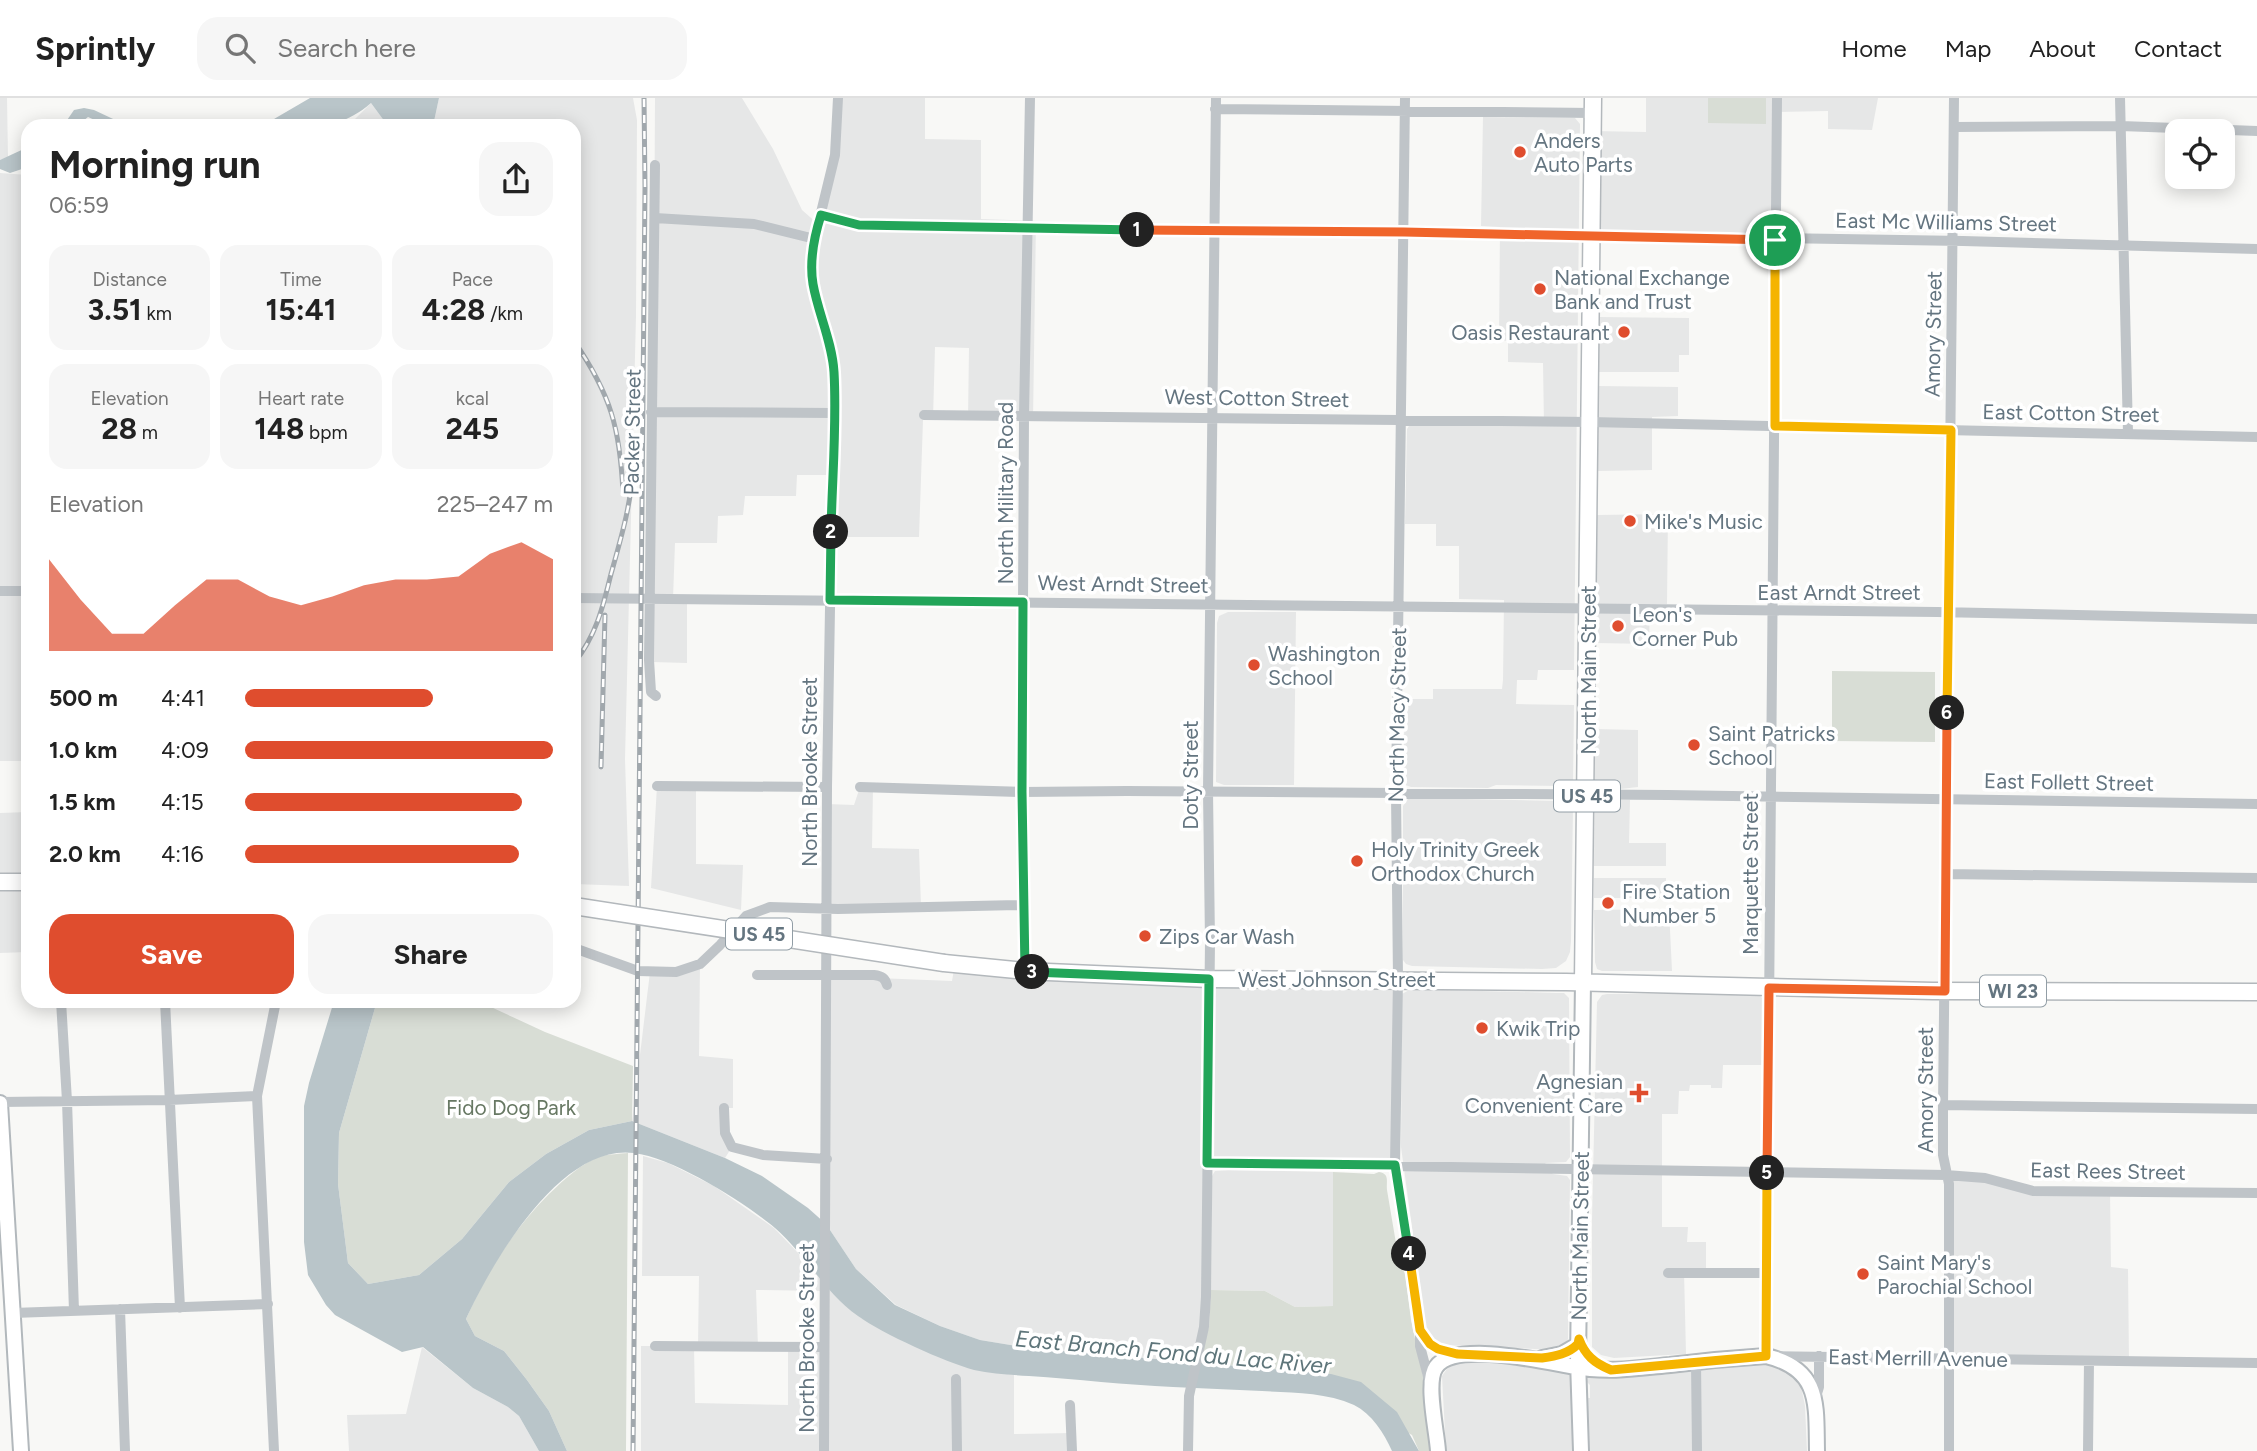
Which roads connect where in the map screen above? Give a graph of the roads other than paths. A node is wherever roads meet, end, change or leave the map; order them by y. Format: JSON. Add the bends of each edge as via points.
{"nodes":[{"id":1,"x":838,"y":98,"type":"edge"},
{"id":2,"x":1030,"y":98,"type":"edge"},
{"id":3,"x":1405,"y":98,"type":"edge"},
{"id":4,"x":1777,"y":98,"type":"edge"},
{"id":5,"x":1954,"y":98,"type":"edge"},
{"id":6,"x":2120,"y":98,"type":"edge"},
{"id":7,"x":1215,"y":104,"type":"edge"},
{"id":8,"x":1593,"y":105,"type":"edge"},
{"id":9,"x":1405,"y":111,"type":"junction"},
{"id":10,"x":2121,"y":125,"type":"junction"},
{"id":11,"x":1954,"y":127,"type":"junction"},
{"id":12,"x":2257,"y":131,"type":"edge"},
{"id":13,"x":655,"y":165,"type":"dead end"},
{"id":14,"x":821,"y":215,"type":"junction"},
{"id":15,"x":655,"y":218,"type":"junction"},
{"id":16,"x":1027,"y":228,"type":"junction"},
{"id":17,"x":1214,"y":232,"type":"junction"},
{"id":18,"x":1404,"y":232,"type":"junction"},
{"id":19,"x":1593,"y":236,"type":"junction"},
{"id":20,"x":815,"y":239,"type":"junction"},
{"id":21,"x":1775,"y":240,"type":"junction"},
{"id":22,"x":1953,"y":241,"type":"junction"},
{"id":23,"x":2123,"y":244,"type":"junction"},
{"id":24,"x":2257,"y":249,"type":"edge"},
{"id":25,"x":651,"y":412,"type":"junction"},
{"id":26,"x":833,"y":414,"type":"junction"},
{"id":27,"x":924,"y":415,"type":"dead end"},
{"id":28,"x":1024,"y":416,"type":"junction"},
{"id":29,"x":1213,"y":416,"type":"junction"},
{"id":30,"x":1401,"y":419,"type":"junction"},
{"id":31,"x":1590,"y":422,"type":"junction"},
{"id":32,"x":1775,"y":426,"type":"junction"},
{"id":33,"x":1951,"y":430,"type":"junction"},
{"id":34,"x":2128,"y":433,"type":"junction"},
{"id":35,"x":2257,"y":437,"type":"edge"},
{"id":36,"x":0,"y":591,"type":"edge"},
{"id":37,"x":21,"y":591,"type":"edge"},
{"id":38,"x":581,"y":598,"type":"edge"},
{"id":39,"x":649,"y":600,"type":"junction"},
{"id":40,"x":830,"y":600,"type":"junction"},
{"id":41,"x":1023,"y":602,"type":"junction"},
{"id":42,"x":1211,"y":604,"type":"junction"},
{"id":43,"x":1399,"y":607,"type":"junction"},
{"id":44,"x":1588,"y":610,"type":"junction"},
{"id":45,"x":1771,"y":610,"type":"junction"},
{"id":46,"x":1948,"y":612,"type":"junction"},
{"id":47,"x":2257,"y":619,"type":"edge"},
{"id":48,"x":656,"y":696,"type":"dead end"},
{"id":49,"x":657,"y":786,"type":"dead end"},
{"id":50,"x":827,"y":787,"type":"junction"},
{"id":51,"x":860,"y":787,"type":"dead end"},
{"id":52,"x":1209,"y":791,"type":"junction"},
{"id":53,"x":1022,"y":792,"type":"junction"},
{"id":54,"x":1396,"y":794,"type":"junction"},
{"id":55,"x":1587,"y":795,"type":"junction"},
{"id":56,"x":1770,"y":796,"type":"junction"},
{"id":57,"x":1945,"y":799,"type":"junction"},
{"id":58,"x":2257,"y":804,"type":"edge"},
{"id":59,"x":1946,"y":874,"type":"junction"},
{"id":60,"x":2257,"y":878,"type":"edge"},
{"id":61,"x":0,"y":882,"type":"edge"},
{"id":62,"x":21,"y":882,"type":"edge"},
{"id":63,"x":1023,"y":905,"type":"junction"},
{"id":64,"x":581,"y":907,"type":"edge"},
{"id":65,"x":828,"y":909,"type":"junction"},
{"id":66,"x":581,"y":951,"type":"edge"},
{"id":67,"x":1025,"y":971,"type":"junction"},
{"id":68,"x":757,"y":975,"type":"dead end"},
{"id":69,"x":826,"y":976,"type":"junction"},
{"id":70,"x":1209,"y":979,"type":"junction"},
{"id":71,"x":1398,"y":979,"type":"junction"},
{"id":72,"x":1583,"y":982,"type":"junction"},
{"id":73,"x":887,"y":985,"type":"dead end"},
{"id":74,"x":1769,"y":988,"type":"junction"},
{"id":75,"x":1945,"y":991,"type":"junction"},
{"id":76,"x":2257,"y":992,"type":"edge"},
{"id":77,"x":61,"y":1008,"type":"edge"},
{"id":78,"x":165,"y":1008,"type":"edge"},
{"id":79,"x":275,"y":1008,"type":"edge"},
{"id":80,"x":257,"y":1096,"type":"junction"},
{"id":81,"x":169,"y":1100,"type":"junction"},
{"id":82,"x":67,"y":1101,"type":"junction"},
{"id":83,"x":0,"y":1102,"type":"edge"},
{"id":84,"x":1943,"y":1104,"type":"junction"},
{"id":85,"x":724,"y":1108,"type":"dead end"},
{"id":86,"x":2257,"y":1109,"type":"edge"},
{"id":87,"x":827,"y":1158,"type":"junction"},
{"id":88,"x":1207,"y":1163,"type":"junction"},
{"id":89,"x":1395,"y":1165,"type":"junction"},
{"id":90,"x":1581,"y":1170,"type":"junction"},
{"id":91,"x":1767,"y":1172,"type":"junction"},
{"id":92,"x":1946,"y":1175,"type":"junction"},
{"id":93,"x":2257,"y":1193,"type":"edge"},
{"id":94,"x":1668,"y":1273,"type":"dead end"},
{"id":95,"x":1766,"y":1273,"type":"junction"},
{"id":96,"x":268,"y":1304,"type":"junction"},
{"id":97,"x":180,"y":1307,"type":"junction"},
{"id":98,"x":120,"y":1310,"type":"junction"},
{"id":99,"x":9,"y":1311,"type":"edge"},
{"id":100,"x":74,"y":1311,"type":"junction"},
{"id":101,"x":1420,"y":1330,"type":"junction"},
{"id":102,"x":1579,"y":1342,"type":"junction"},
{"id":103,"x":655,"y":1346,"type":"dead end"},
{"id":104,"x":823,"y":1347,"type":"junction"},
{"id":105,"x":1457,"y":1354,"type":"junction"},
{"id":106,"x":1766,"y":1356,"type":"junction"},
{"id":107,"x":1819,"y":1356,"type":"junction"},
{"id":108,"x":1523,"y":1358,"type":"junction"},
{"id":109,"x":1948,"y":1360,"type":"junction"},
{"id":110,"x":2089,"y":1361,"type":"junction"},
{"id":111,"x":1696,"y":1362,"type":"junction"},
{"id":112,"x":2257,"y":1363,"type":"edge"},
{"id":113,"x":1579,"y":1368,"type":"junction"},
{"id":114,"x":1611,"y":1370,"type":"junction"},
{"id":115,"x":956,"y":1379,"type":"dead end"},
{"id":116,"x":1432,"y":1390,"type":"junction"},
{"id":117,"x":1815,"y":1400,"type":"junction"},
{"id":118,"x":1070,"y":1405,"type":"dead end"},
{"id":119,"x":21,"y":1451,"type":"edge"},
{"id":120,"x":125,"y":1451,"type":"edge"},
{"id":121,"x":274,"y":1451,"type":"edge"},
{"id":122,"x":824,"y":1451,"type":"edge"},
{"id":123,"x":957,"y":1451,"type":"edge"},
{"id":124,"x":1072,"y":1451,"type":"edge"},
{"id":125,"x":1188,"y":1451,"type":"edge"},
{"id":126,"x":1438,"y":1451,"type":"edge"},
{"id":127,"x":1581,"y":1451,"type":"edge"},
{"id":128,"x":1697,"y":1451,"type":"edge"},
{"id":129,"x":1817,"y":1451,"type":"edge"},
{"id":130,"x":1949,"y":1451,"type":"edge"},
{"id":131,"x":2088,"y":1451,"type":"edge"}],
"edges":[{"from":1,"to":14,"type":"street","name":"North Brooke Street","via":[[835,155]]},
{"from":2,"to":16,"type":"street","name":"North Military Road"},
{"from":3,"to":9,"type":"street","name":"North Macy Street"},
{"from":4,"to":21,"type":"street","name":"Marquette Street"},
{"from":5,"to":11,"type":"street","name":"Amory Street"},
{"from":6,"to":10,"type":"street"},
{"from":7,"to":9,"type":"street"},
{"from":7,"to":17,"type":"street","name":"Doty Street"},
{"from":8,"to":9,"type":"street"},
{"from":8,"to":19,"type":"main road","name":"North Main Street","number":"US 45"},
{"from":9,"to":18,"type":"street","name":"North Macy Street"},
{"from":10,"to":11,"type":"street"},
{"from":10,"to":12,"type":"street"},
{"from":10,"to":23,"type":"street"},
{"from":11,"to":22,"type":"street","name":"Amory Street"},
{"from":13,"to":15,"type":"street","name":"Packer Street"},
{"from":14,"to":16,"type":"street","name":"East Mc Williams Street","via":[[859,225]]},
{"from":14,"to":20,"type":"street","name":"North Brooke Street"},
{"from":15,"to":20,"type":"street","via":[[751,223]]},
{"from":15,"to":25,"type":"street","name":"Packer Street"},
{"from":16,"to":17,"type":"street","name":"East Mc Williams Street"},
{"from":16,"to":28,"type":"street","name":"North Military Road"},
{"from":17,"to":18,"type":"street","name":"East Mc Williams Street"},
{"from":17,"to":29,"type":"street","name":"Doty Street"},
{"from":18,"to":19,"type":"street","name":"East Mc Williams Street"},
{"from":18,"to":30,"type":"street","name":"North Macy Street"},
{"from":19,"to":21,"type":"street","name":"East Mc Williams Street"},
{"from":19,"to":31,"type":"main road","name":"North Main Street","number":"US 45"},
{"from":20,"to":26,"type":"street","name":"North Brooke Street","via":[[812,277],[834,370]]},
{"from":21,"to":22,"type":"street","name":"East Mc Williams Street"},
{"from":21,"to":32,"type":"street","name":"Marquette Street"},
{"from":22,"to":23,"type":"street","name":"East Mc Williams Street"},
{"from":22,"to":33,"type":"street","name":"Amory Street"},
{"from":23,"to":24,"type":"street","name":"East Mc Williams Street"},
{"from":23,"to":34,"type":"street"},
{"from":25,"to":26,"type":"street"},
{"from":25,"to":39,"type":"street","name":"Packer Street"},
{"from":26,"to":40,"type":"street","name":"North Brooke Street"},
{"from":27,"to":28,"type":"street","name":"West Cotton Street"},
{"from":28,"to":29,"type":"street","name":"West Cotton Street"},
{"from":28,"to":41,"type":"street","name":"North Military Road"},
{"from":29,"to":30,"type":"street","name":"West Cotton Street"},
{"from":29,"to":42,"type":"street","name":"Doty Street"},
{"from":30,"to":31,"type":"street","name":"West Cotton Street"},
{"from":30,"to":43,"type":"street","name":"North Macy Street"},
{"from":31,"to":32,"type":"street","name":"East Cotton Street"},
{"from":31,"to":44,"type":"main road","name":"North Main Street","number":"US 45"},
{"from":32,"to":33,"type":"street","name":"East Cotton Street"},
{"from":32,"to":45,"type":"street","name":"Marquette Street"},
{"from":33,"to":34,"type":"street","name":"East Cotton Street"},
{"from":33,"to":46,"type":"street","name":"Amory Street"},
{"from":34,"to":35,"type":"street","name":"East Cotton Street"},
{"from":36,"to":37,"type":"street"},
{"from":38,"to":39,"type":"street","name":"West Arndt Street"},
{"from":39,"to":40,"type":"street","name":"West Arndt Street"},
{"from":39,"to":48,"type":"street","name":"Packer Street","via":[[649,682]]},
{"from":40,"to":41,"type":"street","name":"West Arndt Street"},
{"from":40,"to":50,"type":"street","name":"North Brooke Street"},
{"from":41,"to":42,"type":"street","name":"West Arndt Street"},
{"from":41,"to":53,"type":"street","name":"North Military Road"},
{"from":42,"to":43,"type":"street","name":"West Arndt Street"},
{"from":42,"to":52,"type":"street","name":"Doty Street"},
{"from":43,"to":44,"type":"street","name":"West Arndt Street"},
{"from":43,"to":54,"type":"street","name":"North Macy Street"},
{"from":44,"to":45,"type":"street","name":"East Arndt Street"},
{"from":44,"to":55,"type":"main road","name":"North Main Street","number":"US 45"},
{"from":45,"to":46,"type":"street","name":"East Arndt Street"},
{"from":45,"to":56,"type":"street","name":"Marquette Street"},
{"from":46,"to":47,"type":"street","name":"East Arndt Street"},
{"from":46,"to":57,"type":"street","name":"Amory Street"},
{"from":49,"to":50,"type":"street"},
{"from":50,"to":65,"type":"street","name":"North Brooke Street"},
{"from":51,"to":53,"type":"street","name":"East Follett Street"},
{"from":52,"to":53,"type":"street","name":"East Follett Street"},
{"from":52,"to":54,"type":"street","name":"East Follett Street"},
{"from":52,"to":70,"type":"street","name":"Doty Street"},
{"from":53,"to":63,"type":"street","name":"North Military Road"},
{"from":54,"to":55,"type":"street","name":"East Follett Street"},
{"from":54,"to":71,"type":"street","name":"North Macy Street"},
{"from":55,"to":56,"type":"street","name":"East Follett Street"},
{"from":55,"to":72,"type":"main road","name":"North Main Street","number":"US 45"},
{"from":56,"to":57,"type":"street","name":"East Follett Street"},
{"from":56,"to":74,"type":"street","name":"Marquette Street"},
{"from":57,"to":58,"type":"street","name":"East Follett Street"},
{"from":57,"to":59,"type":"street","name":"Amory Street"},
{"from":59,"to":60,"type":"street"},
{"from":59,"to":75,"type":"street","name":"Amory Street"},
{"from":61,"to":62,"type":"main road"},
{"from":63,"to":65,"type":"street"},
{"from":63,"to":67,"type":"street","name":"North Military Road"},
{"from":64,"to":67,"type":"main road","name":"West Johnson Street","number":"US 45","bridge":true,"via":[[944,963]]},
{"from":65,"to":66,"type":"street","via":[[769,907],[753,911],[700,964],[676,972],[638,971]]},
{"from":65,"to":69,"type":"street","name":"North Brooke Street"},
{"from":67,"to":70,"type":"main road","name":"West Johnson Street","number":"US 45"},
{"from":68,"to":69,"type":"street"},
{"from":69,"to":73,"type":"street","via":[[881,976]]},
{"from":69,"to":87,"type":"street","name":"North Brooke Street"},
{"from":70,"to":71,"type":"main road","name":"West Johnson Street","number":"US 45"},
{"from":70,"to":88,"type":"street","name":"Doty Street"},
{"from":71,"to":72,"type":"main road","name":"West Johnson Street","number":"US 45"},
{"from":71,"to":89,"type":"street","name":"North Macy Street"},
{"from":72,"to":74,"type":"main road","name":"West Johnson Street","number":"WI 23"},
{"from":72,"to":90,"type":"main road","name":"North Main Street"},
{"from":74,"to":75,"type":"main road","number":"WI 23"},
{"from":74,"to":91,"type":"street","name":"Marquette Street"},
{"from":75,"to":76,"type":"main road","number":"WI 23"},
{"from":75,"to":84,"type":"street","name":"Amory Street"},
{"from":77,"to":82,"type":"street"},
{"from":78,"to":81,"type":"street"},
{"from":79,"to":80,"type":"street"},
{"from":80,"to":81,"type":"street"},
{"from":80,"to":96,"type":"street"},
{"from":81,"to":82,"type":"street"},
{"from":81,"to":97,"type":"street"},
{"from":82,"to":83,"type":"street"},
{"from":82,"to":100,"type":"street"},
{"from":83,"to":99,"type":"main road"},
{"from":84,"to":86,"type":"street"},
{"from":84,"to":92,"type":"street","name":"Amory Street"},
{"from":85,"to":87,"type":"street","via":[[725,1133],[732,1147],[763,1155]]},
{"from":87,"to":104,"type":"street","name":"North Brooke Street"},
{"from":88,"to":89,"type":"street","name":"East Rees Street"},
{"from":88,"to":125,"type":"street","name":"Doty Street","via":[[1206,1297],[1189,1396]]},
{"from":89,"to":90,"type":"street","name":"East Rees Street"},
{"from":89,"to":101,"type":"street","name":"North Macy Street"},
{"from":90,"to":91,"type":"street","name":"East Rees Street"},
{"from":90,"to":102,"type":"main road","name":"North Main Street"},
{"from":91,"to":92,"type":"street","name":"East Rees Street"},
{"from":91,"to":95,"type":"street","name":"Marquette Street"},
{"from":92,"to":93,"type":"street","name":"East Rees Street","via":[[1985,1178],[2033,1191]]},
{"from":92,"to":109,"type":"street","name":"Amory Street"},
{"from":94,"to":95,"type":"street"},
{"from":95,"to":106,"type":"street","name":"Marquette Street"},
{"from":96,"to":97,"type":"street"},
{"from":96,"to":121,"type":"street"},
{"from":97,"to":98,"type":"street"},
{"from":98,"to":100,"type":"street"},
{"from":98,"to":120,"type":"street"},
{"from":99,"to":100,"type":"street"},
{"from":99,"to":119,"type":"main road"},
{"from":101,"to":105,"type":"street","via":[[1434,1347]]},
{"from":101,"to":116,"type":"street","name":"North Macy Street"},
{"from":102,"to":108,"type":"main road","via":[[1572,1350],[1554,1356]]},
{"from":102,"to":113,"type":"main road","name":"North Main Street"},
{"from":102,"to":114,"type":"main road","via":[[1593,1361]]},
{"from":103,"to":104,"type":"street"},
{"from":104,"to":122,"type":"street","name":"North Brooke Street"},
{"from":105,"to":108,"type":"main road"},
{"from":105,"to":116,"type":"main road","via":[[1436,1367]]},
{"from":106,"to":107,"type":"street","name":"East Merrill Avenue"},
{"from":106,"to":111,"type":"main road","name":"East Merrill Avenue"},
{"from":106,"to":117,"type":"main road","via":[[1802,1372]]},
{"from":107,"to":109,"type":"street","name":"East Merrill Avenue"},
{"from":107,"to":117,"type":"street"},
{"from":108,"to":113,"type":"main road","name":"East Merrill Avenue"},
{"from":109,"to":110,"type":"street","name":"East Merrill Avenue"},
{"from":109,"to":130,"type":"street","name":"Amory Street"},
{"from":110,"to":112,"type":"street","name":"East Merrill Avenue"},
{"from":110,"to":131,"type":"street"},
{"from":111,"to":114,"type":"main road","name":"East Merrill Avenue"},
{"from":111,"to":128,"type":"street"},
{"from":113,"to":114,"type":"main road","name":"East Merrill Avenue"},
{"from":113,"to":127,"type":"main road","name":"North Main Street"},
{"from":115,"to":123,"type":"street"},
{"from":116,"to":126,"type":"main road","name":"North Macy Street"},
{"from":117,"to":129,"type":"main road"},
{"from":118,"to":124,"type":"street"}]}
